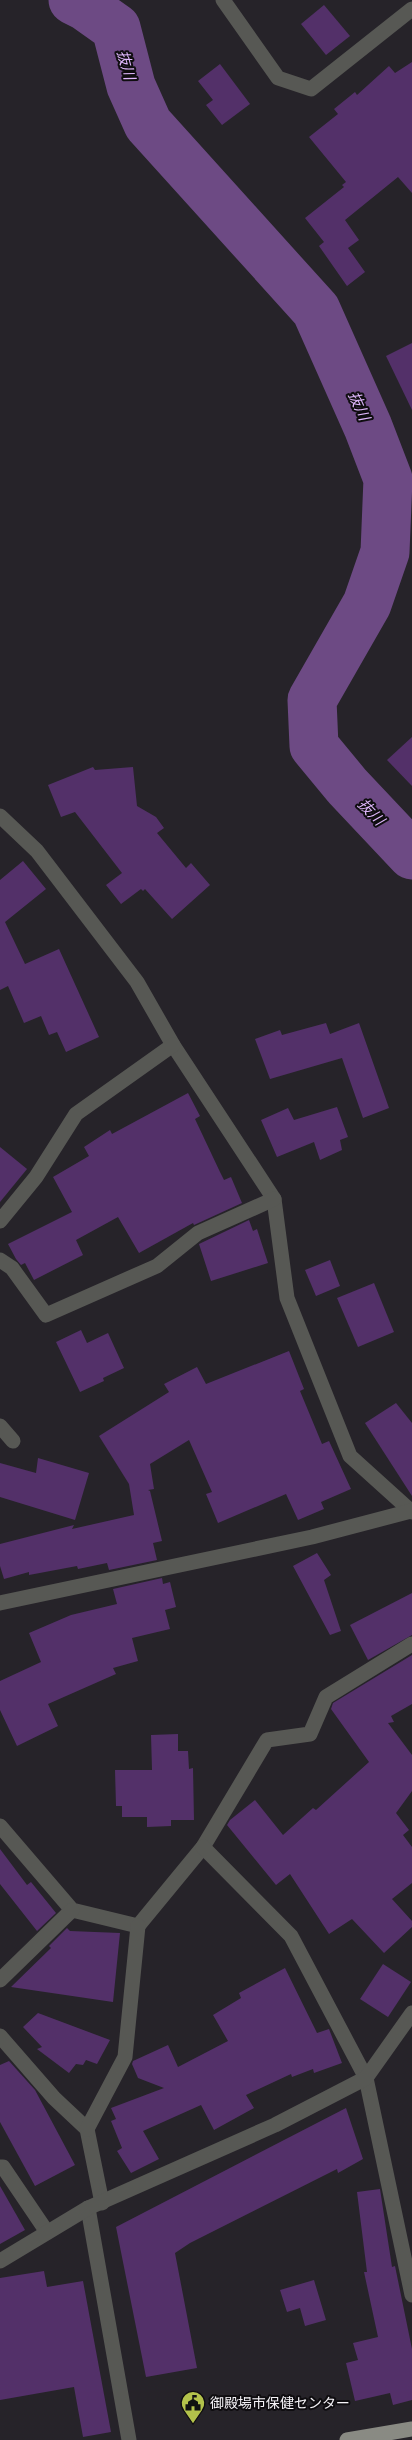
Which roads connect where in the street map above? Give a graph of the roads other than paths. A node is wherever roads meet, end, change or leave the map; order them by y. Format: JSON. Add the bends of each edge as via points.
{"nodes":[{"id":1,"x":223,"y":0,"type":"edge"},
{"id":2,"x":412,"y":9,"type":"edge"},
{"id":3,"x":0,"y":816,"type":"edge"},
{"id":4,"x":173,"y":1046,"type":"junction"},
{"id":5,"x":274,"y":1199,"type":"junction"},
{"id":6,"x":0,"y":1221,"type":"edge"},
{"id":7,"x":0,"y":1260,"type":"edge"},
{"id":8,"x":0,"y":1426,"type":"edge"},
{"id":9,"x":13,"y":1441,"type":"dead end"},
{"id":10,"x":411,"y":1511,"type":"edge"},
{"id":11,"x":0,"y":1603,"type":"edge"},
{"id":12,"x":412,"y":1644,"type":"edge"},
{"id":13,"x":0,"y":1826,"type":"edge"},
{"id":14,"x":203,"y":1847,"type":"junction"},
{"id":15,"x":72,"y":1910,"type":"junction"},
{"id":16,"x":138,"y":1926,"type":"junction"},
{"id":17,"x":0,"y":1980,"type":"edge"},
{"id":18,"x":412,"y":2013,"type":"edge"},
{"id":19,"x":0,"y":2036,"type":"edge"},
{"id":20,"x":366,"y":2078,"type":"junction"},
{"id":21,"x":87,"y":2129,"type":"junction"},
{"id":22,"x":0,"y":2167,"type":"edge"},
{"id":23,"x":95,"y":2206,"type":"junction"},
{"id":24,"x":47,"y":2232,"type":"junction"},
{"id":25,"x":0,"y":2261,"type":"edge"},
{"id":26,"x":412,"y":2295,"type":"edge"},
{"id":27,"x":412,"y":2429,"type":"edge"},
{"id":28,"x":130,"y":2440,"type":"edge"},
{"id":29,"x":347,"y":2440,"type":"edge"}],
"edges":[{"from":1,"to":2,"type":"street","via":[[278,78],[311,90]]},
{"from":3,"to":4,"type":"street","via":[[37,851],[137,982]]},
{"from":4,"to":5,"type":"street"},
{"from":4,"to":6,"type":"street","via":[[76,1114],[36,1178]]},
{"from":5,"to":7,"type":"street","via":[[198,1233],[157,1266],[46,1315],[12,1268]]},
{"from":5,"to":10,"type":"street","via":[[287,1298],[350,1456]]},
{"from":8,"to":9,"type":"street"},
{"from":10,"to":11,"type":"street","via":[[312,1537]]},
{"from":12,"to":14,"type":"street","via":[[326,1697],[310,1734],[267,1740]]},
{"from":13,"to":15,"type":"street"},
{"from":14,"to":16,"type":"street"},
{"from":14,"to":20,"type":"street","via":[[291,1936]]},
{"from":15,"to":16,"type":"street"},
{"from":15,"to":17,"type":"street"},
{"from":16,"to":21,"type":"street","via":[[125,2057]]},
{"from":18,"to":20,"type":"street"},
{"from":19,"to":21,"type":"street","via":[[54,2098]]},
{"from":20,"to":23,"type":"street","via":[[275,2125]]},
{"from":20,"to":26,"type":"street"},
{"from":21,"to":23,"type":"street"},
{"from":22,"to":24,"type":"street"},
{"from":23,"to":24,"type":"street"},
{"from":23,"to":28,"type":"street"},
{"from":24,"to":25,"type":"street"},
{"from":27,"to":29,"type":"main road"}]}
